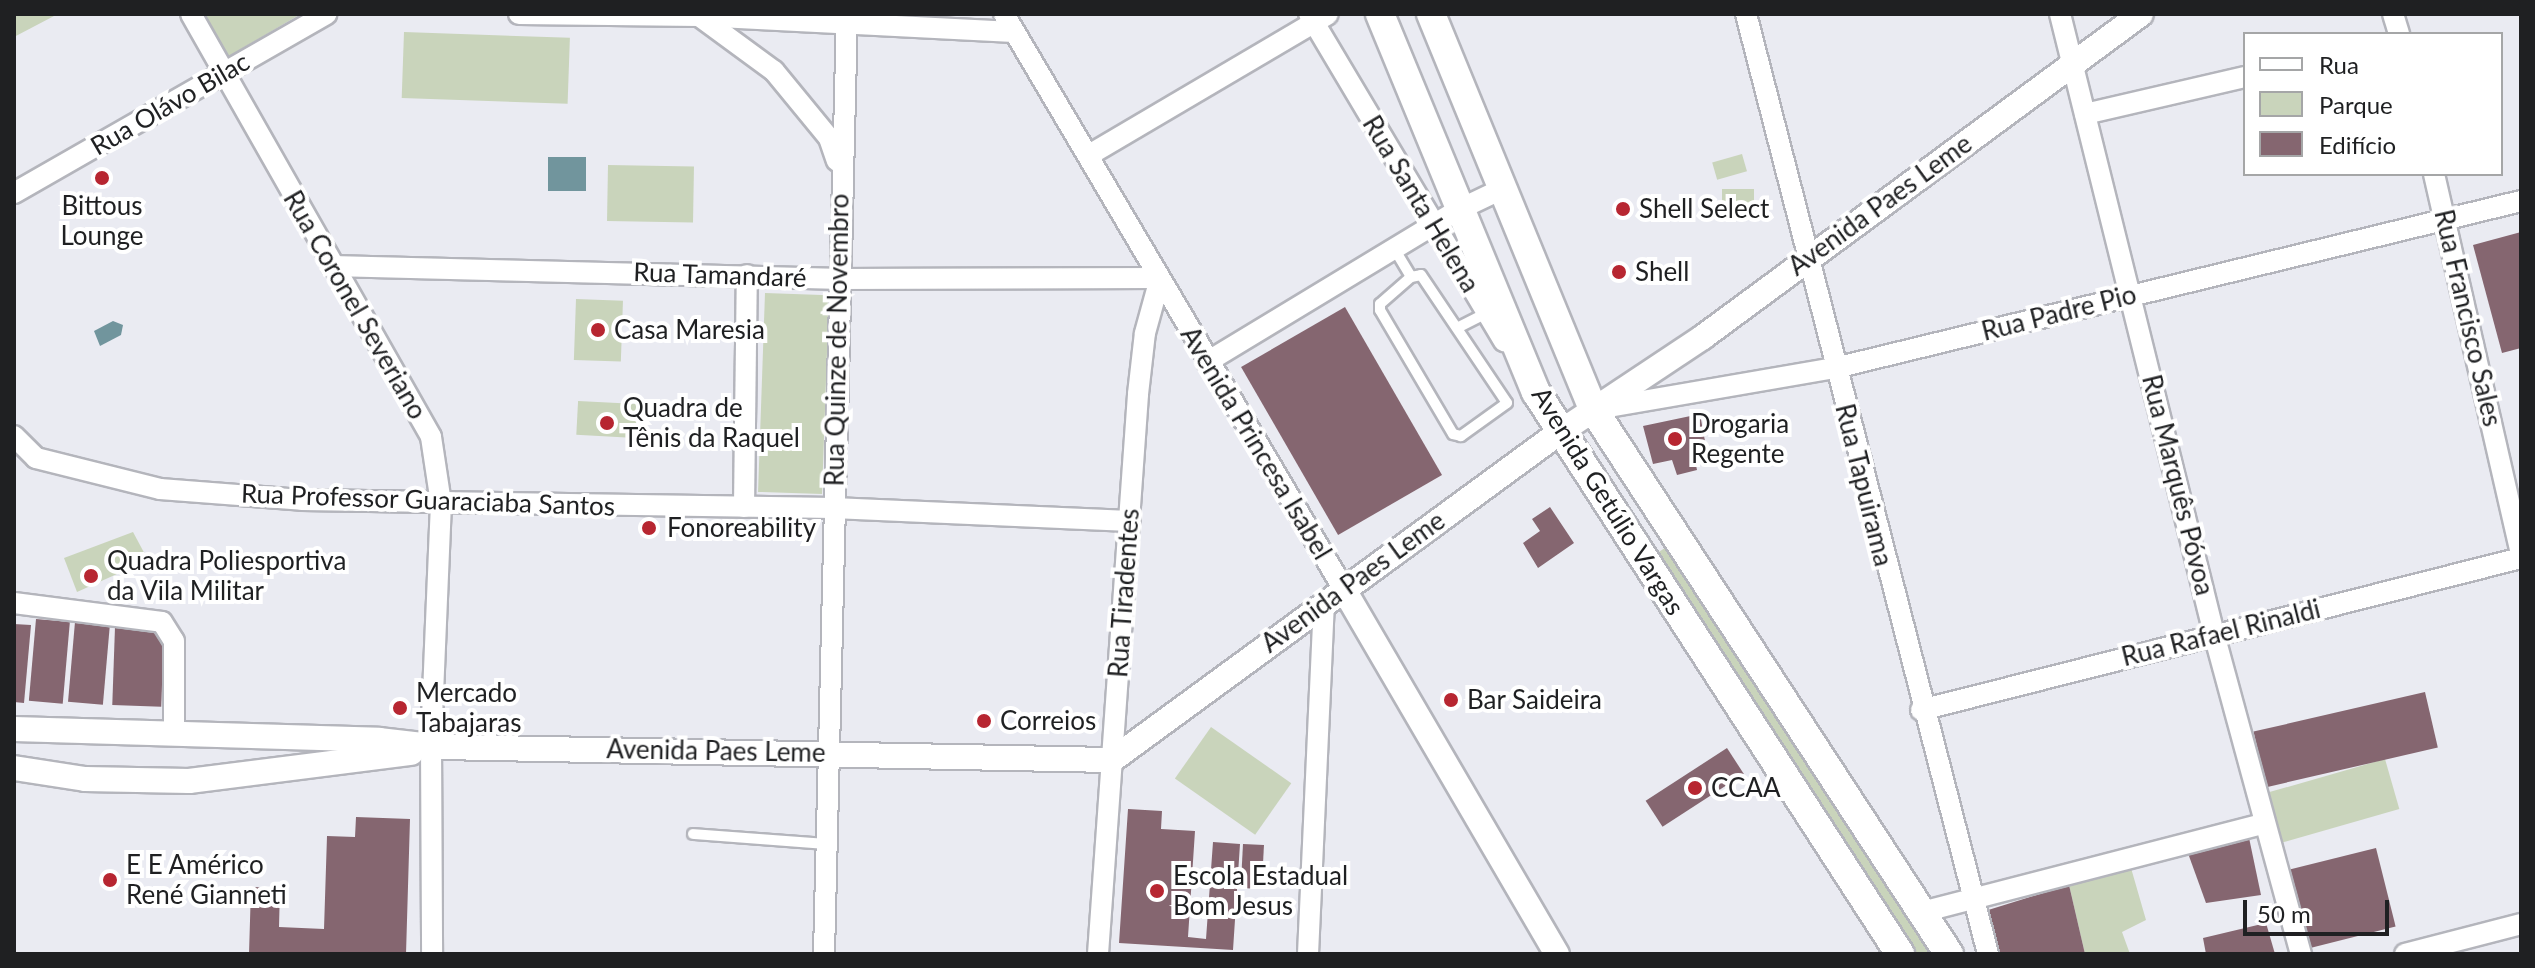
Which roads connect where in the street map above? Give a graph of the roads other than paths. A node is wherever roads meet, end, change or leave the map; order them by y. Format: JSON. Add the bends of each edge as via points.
{"nodes":[{"id":1,"x":191,"y":14,"type":"edge"},
{"id":2,"x":326,"y":14,"type":"edge"},
{"id":3,"x":519,"y":14,"type":"edge"},
{"id":4,"x":1380,"y":14,"type":"edge"},
{"id":5,"x":1431,"y":14,"type":"edge"},
{"id":6,"x":1746,"y":14,"type":"edge"},
{"id":7,"x":2060,"y":14,"type":"edge"},
{"id":8,"x":2141,"y":14,"type":"edge"},
{"id":9,"x":612,"y":15,"type":"edge"},
{"id":10,"x":699,"y":16,"type":"edge"},
{"id":11,"x":1317,"y":17,"type":"edge"},
{"id":12,"x":847,"y":19,"type":"edge"},
{"id":13,"x":1009,"y":23,"type":"edge"},
{"id":14,"x":2072,"y":64,"type":"junction"},
{"id":15,"x":222,"y":75,"type":"junction"},
{"id":16,"x":2243,"y":77,"type":"edge"},
{"id":17,"x":2085,"y":114,"type":"junction"},
{"id":18,"x":1089,"y":155,"type":"junction"},
{"id":19,"x":840,"y":168,"type":"junction"},
{"id":20,"x":2435,"y":176,"type":"edge"},
{"id":21,"x":1500,"y":190,"type":"junction"},
{"id":22,"x":14,"y":193,"type":"edge"},
{"id":23,"x":2521,"y":201,"type":"edge"},
{"id":24,"x":1458,"y":210,"type":"junction"},
{"id":25,"x":2446,"y":220,"type":"junction"},
{"id":26,"x":1433,"y":227,"type":"junction"},
{"id":27,"x":1395,"y":250,"type":"junction"},
{"id":28,"x":1809,"y":257,"type":"junction"},
{"id":29,"x":332,"y":266,"type":"junction"},
{"id":30,"x":747,"y":275,"type":"junction"},
{"id":31,"x":1411,"y":277,"type":"junction"},
{"id":32,"x":839,"y":279,"type":"junction"},
{"id":33,"x":1158,"y":280,"type":"junction"},
{"id":34,"x":2131,"y":295,"type":"junction"},
{"id":35,"x":1487,"y":313,"type":"junction"},
{"id":36,"x":1459,"y":327,"type":"junction"},
{"id":37,"x":1207,"y":362,"type":"junction"},
{"id":38,"x":1835,"y":368,"type":"junction"},
{"id":39,"x":1536,"y":392,"type":"junction"},
{"id":40,"x":1593,"y":409,"type":"junction"},
{"id":41,"x":1560,"y":432,"type":"junction"},
{"id":42,"x":18,"y":442,"type":"edge"},
{"id":43,"x":441,"y":503,"type":"junction"},
{"id":44,"x":744,"y":507,"type":"junction"},
{"id":45,"x":833,"y":508,"type":"junction"},
{"id":46,"x":1130,"y":521,"type":"junction"},
{"id":47,"x":2521,"y":557,"type":"edge"},
{"id":48,"x":1334,"y":596,"type":"junction"},
{"id":49,"x":14,"y":603,"type":"edge"},
{"id":50,"x":2214,"y":634,"type":"junction"},
{"id":51,"x":1775,"y":688,"type":"junction"},
{"id":52,"x":1740,"y":706,"type":"junction"},
{"id":53,"x":1921,"y":710,"type":"junction"},
{"id":54,"x":14,"y":729,"type":"edge"},
{"id":55,"x":174,"y":735,"type":"junction"},
{"id":56,"x":434,"y":747,"type":"junction"},
{"id":57,"x":826,"y":752,"type":"junction"},
{"id":58,"x":1112,"y":760,"type":"junction"},
{"id":59,"x":14,"y":768,"type":"edge"},
{"id":60,"x":1849,"y":798,"type":"junction"},
{"id":61,"x":1813,"y":819,"type":"junction"},
{"id":62,"x":2265,"y":823,"type":"junction"},
{"id":63,"x":693,"y":834,"type":"dead end"},
{"id":64,"x":825,"y":844,"type":"junction"},
{"id":65,"x":1974,"y":899,"type":"junction"},
{"id":66,"x":1922,"y":912,"type":"junction"},
{"id":67,"x":2521,"y":924,"type":"edge"},
{"id":68,"x":432,"y":954,"type":"edge"},
{"id":69,"x":824,"y":954,"type":"edge"},
{"id":70,"x":1098,"y":954,"type":"edge"},
{"id":71,"x":1308,"y":954,"type":"edge"},
{"id":72,"x":1557,"y":954,"type":"edge"},
{"id":73,"x":1900,"y":954,"type":"edge"},
{"id":74,"x":1949,"y":954,"type":"edge"},
{"id":75,"x":1988,"y":954,"type":"edge"},
{"id":76,"x":2301,"y":954,"type":"edge"},
{"id":77,"x":2405,"y":954,"type":"edge"}],
"edges":[{"from":1,"to":15,"type":"street","name":"Rua Coronel Severiano"},
{"from":2,"to":15,"type":"street","name":"Rua Olávo Bilac"},
{"from":3,"to":9,"type":"street"},
{"from":4,"to":24,"type":"main road","name":"Avenida Getúlio Vargas"},
{"from":5,"to":21,"type":"main road","name":"Avenida Getúlio Vargas"},
{"from":6,"to":28,"type":"street","name":"Rua Tapuirama"},
{"from":7,"to":14,"type":"street","name":"Rua Marquês Póvoa"},
{"from":8,"to":14,"type":"street","name":"Avenida Paes Leme"},
{"from":9,"to":10,"type":"street"},
{"from":10,"to":12,"type":"street"},
{"from":10,"to":19,"type":"street","via":[[774,71],[801,99],[829,138]]},
{"from":11,"to":18,"type":"street"},
{"from":11,"to":26,"type":"street","name":"Rua Santa Helena"},
{"from":12,"to":13,"type":"street"},
{"from":12,"to":19,"type":"street","name":"Rua Quinze de Novembro"},
{"from":13,"to":18,"type":"street","name":"Avenida Princesa Isabel"},
{"from":14,"to":17,"type":"street","name":"Rua Marquês Póvoa"},
{"from":14,"to":28,"type":"street","name":"Avenida Paes Leme"},
{"from":15,"to":22,"type":"street","name":"Rua Olávo Bilac"},
{"from":15,"to":29,"type":"street","name":"Rua Coronel Severiano"},
{"from":16,"to":17,"type":"street"},
{"from":17,"to":34,"type":"street","name":"Rua Marquês Póvoa"},
{"from":18,"to":33,"type":"street","name":"Avenida Princesa Isabel"},
{"from":19,"to":32,"type":"street","name":"Rua Quinze de Novembro"},
{"from":20,"to":25,"type":"street","name":"Rua Francisco Sales"},
{"from":21,"to":24,"type":"street"},
{"from":21,"to":40,"type":"main road","name":"Avenida Getúlio Vargas"},
{"from":23,"to":25,"type":"street","name":"Rua Padre Pio"},
{"from":24,"to":26,"type":"street"},
{"from":24,"to":39,"type":"main road","name":"Avenida Getúlio Vargas"},
{"from":25,"to":34,"type":"street","name":"Rua Padre Pio"},
{"from":25,"to":47,"type":"street","name":"Rua Francisco Sales"},
{"from":26,"to":27,"type":"street"},
{"from":26,"to":35,"type":"street","name":"Rua Santa Helena"},
{"from":27,"to":31,"type":"lane"},
{"from":27,"to":37,"type":"street"},
{"from":28,"to":38,"type":"street","name":"Rua Tapuirama"},
{"from":28,"to":40,"type":"street","name":"Avenida Paes Leme","via":[[1703,337]]},
{"from":29,"to":30,"type":"street","name":"Rua Tamandaré"},
{"from":29,"to":43,"type":"street","name":"Rua Coronel Severiano","via":[[431,437]]},
{"from":30,"to":32,"type":"street","name":"Rua Tamandaré"},
{"from":30,"to":44,"type":"street"},
{"from":31,"to":36,"type":"lane","via":[[1427,277]]},
{"from":31,"to":36,"type":"lane","via":[[1380,304],[1380,310],[1453,434],[1461,436],[1507,403]]},
{"from":32,"to":33,"type":"street","name":"Rua Tamandaré"},
{"from":32,"to":45,"type":"street","name":"Rua Quinze de Novembro"},
{"from":33,"to":37,"type":"street","name":"Avenida Princesa Isabel"},
{"from":33,"to":46,"type":"street","name":"Rua Tiradentes","via":[[1145,333]]},
{"from":34,"to":38,"type":"street","name":"Rua Padre Pio"},
{"from":34,"to":50,"type":"street","name":"Rua Marquês Póvoa"},
{"from":35,"to":36,"type":"lane"},
{"from":35,"to":39,"type":"street","name":"Rua Santa Helena"},
{"from":37,"to":48,"type":"street","name":"Avenida Princesa Isabel"},
{"from":38,"to":40,"type":"street","name":"Rua Padre Pio"},
{"from":38,"to":53,"type":"street","name":"Rua Tapuirama"},
{"from":39,"to":41,"type":"main road","name":"Avenida Getúlio Vargas"},
{"from":40,"to":41,"type":"street","name":"Avenida Paes Leme"},
{"from":40,"to":51,"type":"main road","name":"Avenida Getúlio Vargas"},
{"from":41,"to":48,"type":"street","name":"Avenida Paes Leme"},
{"from":41,"to":52,"type":"main road","name":"Avenida Getúlio Vargas"},
{"from":42,"to":43,"type":"street","name":"Rua Professor Guaraciaba Santos","via":[[62,468],[160,489]]},
{"from":43,"to":44,"type":"street","name":"Rua Professor Guaraciaba Santos"},
{"from":43,"to":56,"type":"street","name":"Rua Coronel Severiano"},
{"from":44,"to":45,"type":"street","name":"Rua Professor Guaraciaba Santos"},
{"from":45,"to":46,"type":"street","name":"Rua Professor Guaraciaba Santos"},
{"from":45,"to":57,"type":"street","name":"Rua Quinze de Novembro"},
{"from":46,"to":58,"type":"street","name":"Rua Tiradentes"},
{"from":47,"to":50,"type":"street","name":"Rua Rafael Rinaldi"},
{"from":48,"to":58,"type":"street","name":"Avenida Paes Leme"},
{"from":48,"to":71,"type":"street"},
{"from":48,"to":72,"type":"street","name":"Avenida Princesa Isabel"},
{"from":49,"to":55,"type":"street","via":[[162,622],[174,641]]},
{"from":50,"to":53,"type":"street","name":"Rua Rafael Rinaldi"},
{"from":50,"to":62,"type":"street","name":"Rua Marquês Póvoa"},
{"from":51,"to":52,"type":"main road","via":[[1782,708],[1779,721],[1769,727]]},
{"from":51,"to":60,"type":"main road","name":"Avenida Getúlio Vargas"},
{"from":52,"to":61,"type":"main road","name":"Avenida Getúlio Vargas"},
{"from":53,"to":65,"type":"street","name":"Rua Tapuirama"},
{"from":54,"to":55,"type":"street"},
{"from":55,"to":56,"type":"street"},
{"from":56,"to":57,"type":"street","name":"Avenida Paes Leme"},
{"from":56,"to":59,"type":"street","via":[[189,781],[85,779]]},
{"from":56,"to":68,"type":"street","name":"Rua Coronel Severiano"},
{"from":57,"to":58,"type":"street","name":"Avenida Paes Leme"},
{"from":57,"to":64,"type":"street","name":"Rua Quinze de Novembro"},
{"from":58,"to":70,"type":"street","name":"Rua Tiradentes"},
{"from":60,"to":61,"type":"main road","via":[[1825,781],[1807,785],[1803,793]]},
{"from":60,"to":66,"type":"main road","name":"Avenida Getúlio Vargas"},
{"from":61,"to":73,"type":"main road","name":"Avenida Getúlio Vargas"},
{"from":62,"to":65,"type":"street"},
{"from":62,"to":76,"type":"street","name":"Rua Marquês Póvoa"},
{"from":63,"to":64,"type":"lane"},
{"from":64,"to":69,"type":"street","name":"Rua Quinze de Novembro"},
{"from":65,"to":66,"type":"street"},
{"from":65,"to":75,"type":"street","name":"Rua Tapuirama"},
{"from":66,"to":74,"type":"main road","name":"Avenida Getúlio Vargas"},
{"from":67,"to":77,"type":"street"}]}
